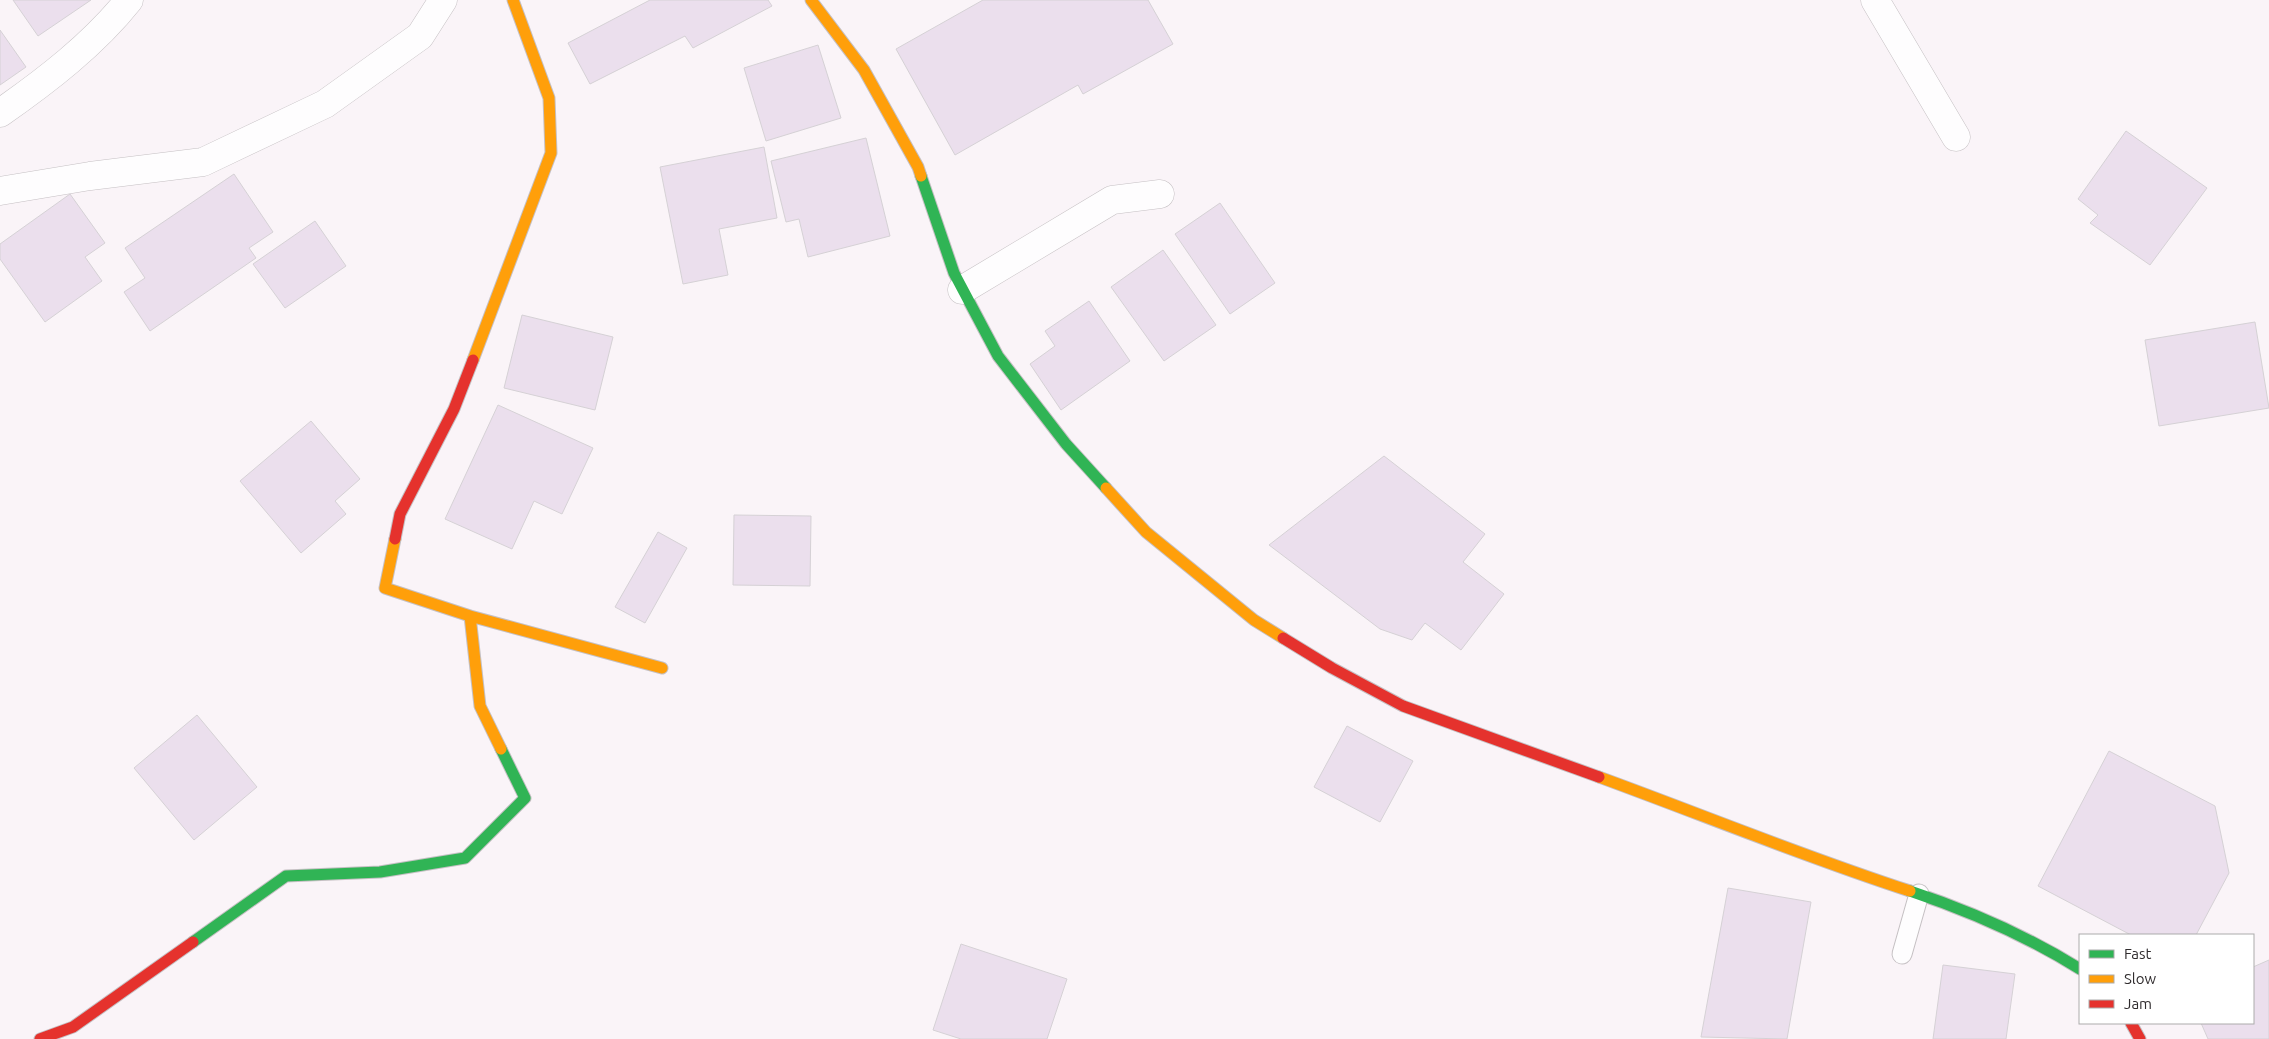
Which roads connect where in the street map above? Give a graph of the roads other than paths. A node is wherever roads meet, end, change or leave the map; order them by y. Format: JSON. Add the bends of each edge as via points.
{"nodes":[{"id":1,"x":129,"y":0,"type":"edge"},
{"id":2,"x":442,"y":0,"type":"edge"},
{"id":3,"x":513,"y":0,"type":"edge"},
{"id":4,"x":811,"y":0,"type":"edge"},
{"id":5,"x":1875,"y":0,"type":"edge"},
{"id":6,"x":0,"y":113,"type":"edge"},
{"id":7,"x":1956,"y":137,"type":"dead end"},
{"id":8,"x":0,"y":191,"type":"edge"},
{"id":9,"x":1160,"y":194,"type":"dead end"},
{"id":10,"x":962,"y":290,"type":"junction"},
{"id":11,"x":470,"y":616,"type":"junction"},
{"id":12,"x":662,"y":668,"type":"dead end"},
{"id":13,"x":1918,"y":894,"type":"junction"},
{"id":14,"x":1902,"y":954,"type":"dead end"},
{"id":15,"x":2079,"y":968,"type":"edge"},
{"id":16,"x":2132,"y":1024,"type":"edge"},
{"id":17,"x":77,"y":1033,"type":"edge"},
{"id":18,"x":40,"y":1039,"type":"edge"},
{"id":19,"x":2140,"y":1039,"type":"edge"}],
"edges":[{"from":1,"to":6,"type":"street","via":[[111,23],[33,90]]},
{"from":2,"to":8,"type":"street","via":[[420,36],[325,104],[204,162]]},
{"from":3,"to":11,"type":"street","via":[[548,98],[551,153],[454,409],[400,514],[385,588]]},
{"from":4,"to":10,"type":"street","via":[[864,70],[918,167]]},
{"from":5,"to":7,"type":"street"},
{"from":9,"to":10,"type":"street","via":[[1112,200]]},
{"from":10,"to":13,"type":"street","via":[[998,356],[1066,444],[1146,532],[1254,620],[1332,668],[1403,706],[1821,862]]},
{"from":11,"to":12,"type":"street"},
{"from":11,"to":17,"type":"street","via":[[480,706],[525,798],[466,858],[380,872],[286,876]]},
{"from":13,"to":14,"type":"lane"},
{"from":13,"to":15,"type":"street","via":[[1961,908],[2050,950]]},
{"from":16,"to":19,"type":"street"},
{"from":17,"to":18,"type":"street"}]}
